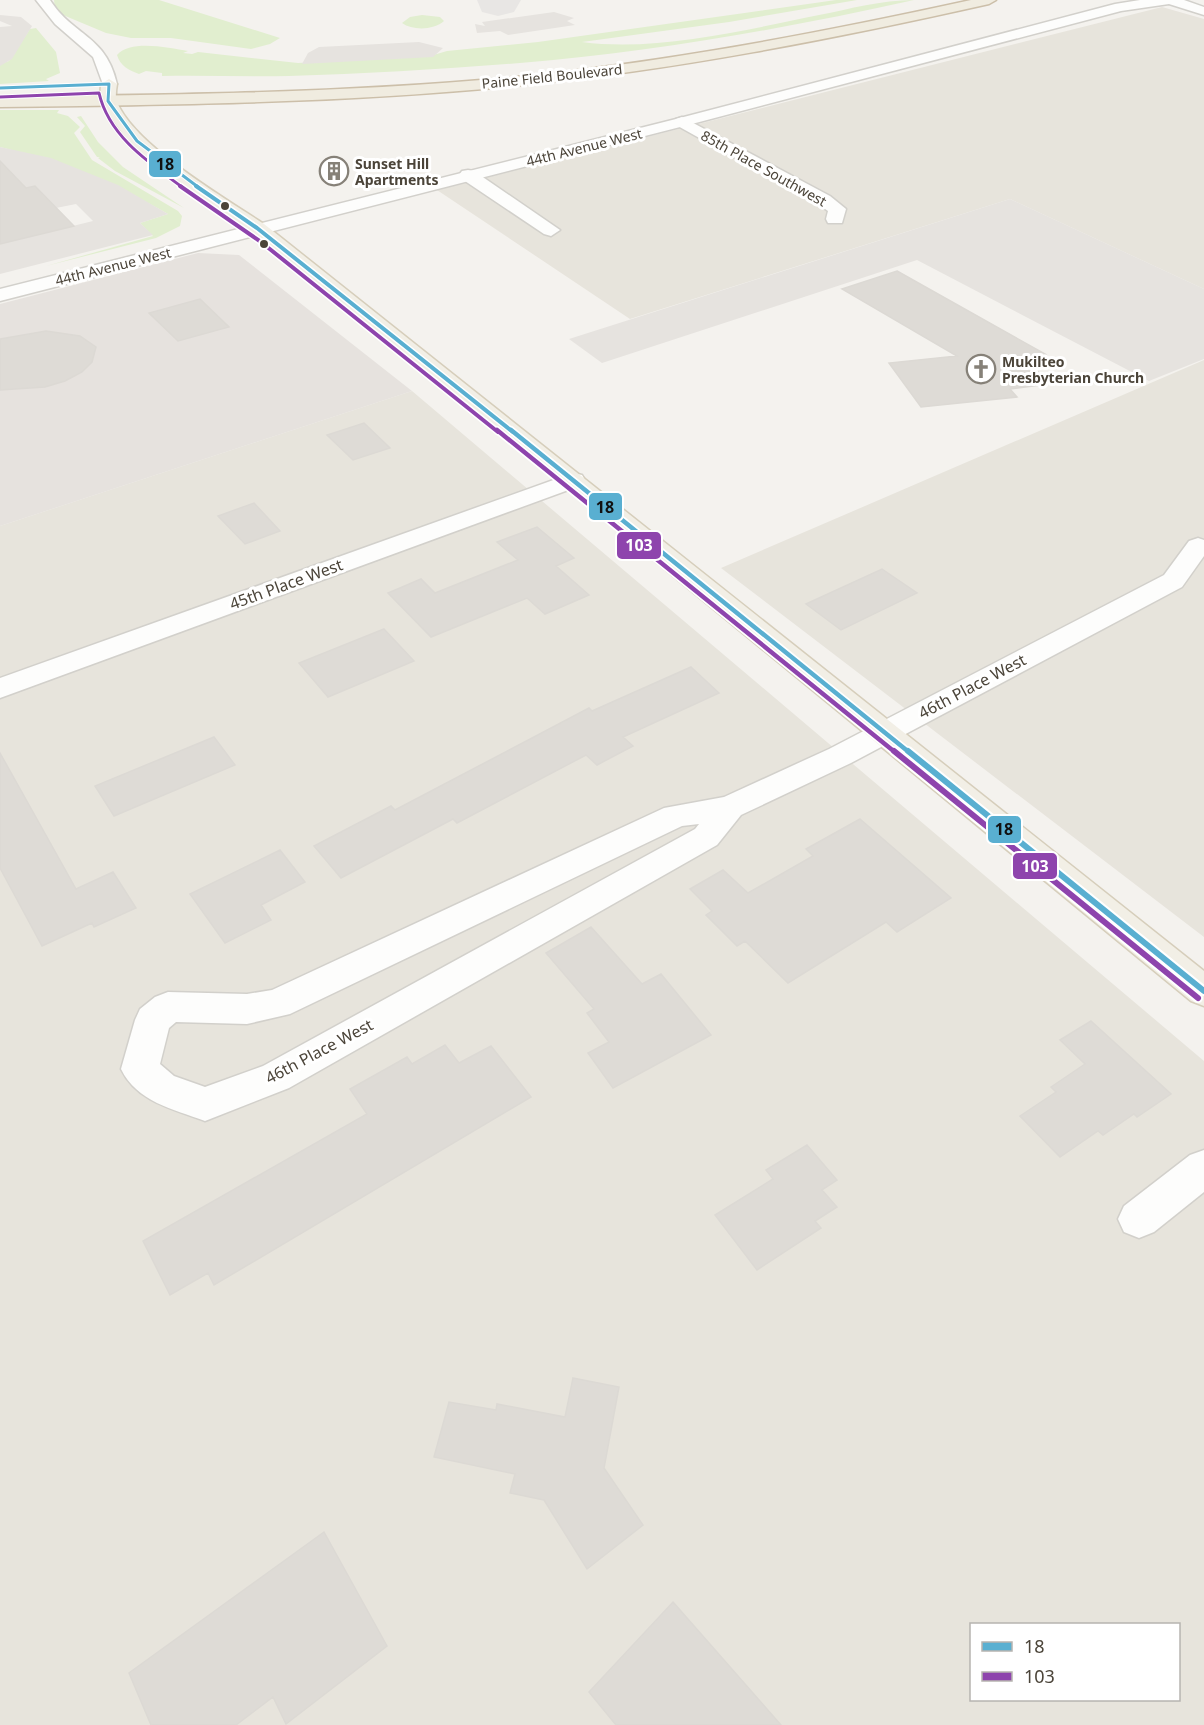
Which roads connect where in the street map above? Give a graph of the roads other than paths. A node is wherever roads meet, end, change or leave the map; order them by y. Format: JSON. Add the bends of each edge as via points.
{"nodes":[{"id":1,"x":43,"y":0,"type":"edge"},
{"id":2,"x":936,"y":0,"type":"edge"},
{"id":3,"x":988,"y":0,"type":"edge"},
{"id":4,"x":1169,"y":0,"type":"edge"},
{"id":5,"x":1204,"y":11,"type":"edge"},
{"id":6,"x":338,"y":79,"type":"dead end"},
{"id":7,"x":0,"y":88,"type":"edge"},
{"id":8,"x":112,"y":90,"type":"junction"},
{"id":9,"x":0,"y":102,"type":"edge"},
{"id":10,"x":682,"y":122,"type":"junction"},
{"id":11,"x":468,"y":176,"type":"junction"},
{"id":12,"x":835,"y":219,"type":"dead end"},
{"id":13,"x":257,"y":228,"type":"junction"},
{"id":14,"x":551,"y":230,"type":"dead end"},
{"id":15,"x":0,"y":295,"type":"edge"},
{"id":16,"x":573,"y":480,"type":"junction"},
{"id":17,"x":1198,"y":546,"type":"dead end"},
{"id":18,"x":0,"y":688,"type":"edge"},
{"id":19,"x":885,"y":732,"type":"junction"},
{"id":20,"x":730,"y":807,"type":"junction"},
{"id":21,"x":1204,"y":992,"type":"edge"},
{"id":22,"x":1204,"y":1168,"type":"edge"},
{"id":23,"x":1139,"y":1219,"type":"dead end"}],
"edges":[{"from":1,"to":8,"type":"street","via":[[50,12],[99,51]]},
{"from":2,"to":6,"type":"highway","name":"Paine Field Boulevard","via":[[784,33],[636,56]]},
{"from":3,"to":8,"type":"highway","name":"Paine Field Boulevard","via":[[792,43],[588,74],[375,92]]},
{"from":4,"to":5,"type":"street"},
{"from":4,"to":10,"type":"street","name":"44th Avenue West","via":[[1120,7]]},
{"from":7,"to":8,"type":"highway"},
{"from":8,"to":9,"type":"highway"},
{"from":8,"to":13,"type":"main road","via":[[138,141]]},
{"from":10,"to":11,"type":"street","name":"44th Avenue West"},
{"from":10,"to":12,"type":"street","name":"85th Place Southwest","via":[[824,200],[837,209]]},
{"from":11,"to":13,"type":"street","name":"44th Avenue West"},
{"from":11,"to":14,"type":"street"},
{"from":13,"to":15,"type":"street","name":"44th Avenue West"},
{"from":13,"to":16,"type":"main road"},
{"from":16,"to":18,"type":"street","name":"45th Place West"},
{"from":16,"to":19,"type":"main road"},
{"from":17,"to":19,"type":"street","name":"46th Place West","via":[[1173,582]]},
{"from":19,"to":20,"type":"street","name":"46th Place West"},
{"from":19,"to":21,"type":"main road"},
{"from":20,"to":20,"type":"street","name":"46th Place West","via":[[706,837],[276,1077],[205,1104],[160,1088],[140,1068],[153,1020],[168,1007],[247,1009],[277,1005],[675,816]]},
{"from":22,"to":23,"type":"street"}]}
